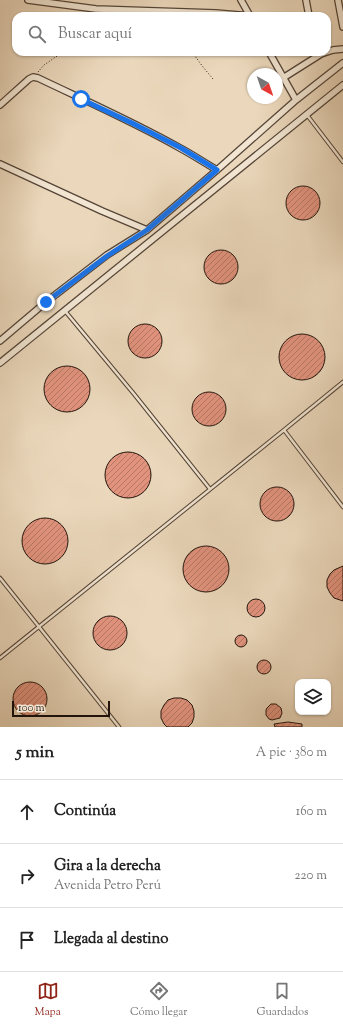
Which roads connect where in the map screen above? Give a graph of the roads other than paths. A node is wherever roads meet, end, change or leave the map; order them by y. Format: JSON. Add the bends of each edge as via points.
{"nodes":[{"id":1,"x":28,"y":0,"type":"edge"},
{"id":2,"x":241,"y":0,"type":"edge"},
{"id":3,"x":306,"y":0,"type":"edge"},
{"id":4,"x":338,"y":0,"type":"edge"},
{"id":5,"x":186,"y":12,"type":"edge"},
{"id":6,"x":248,"y":12,"type":"edge"},
{"id":7,"x":308,"y":12,"type":"edge"},
{"id":8,"x":343,"y":27,"type":"edge"},
{"id":9,"x":331,"y":50,"type":"edge"},
{"id":10,"x":343,"y":50,"type":"edge"},
{"id":11,"x":271,"y":56,"type":"edge"},
{"id":12,"x":316,"y":56,"type":"edge"},
{"id":13,"x":343,"y":63,"type":"edge"},
{"id":14,"x":278,"y":68,"type":"edge"},
{"id":15,"x":283,"y":78,"type":"joint"},
{"id":16,"x":343,"y":85,"type":"edge"},
{"id":17,"x":296,"y":100,"type":"junction"},
{"id":18,"x":0,"y":105,"type":"edge"},
{"id":19,"x":306,"y":114,"type":"junction"},
{"id":20,"x":343,"y":162,"type":"edge"},
{"id":21,"x":0,"y":164,"type":"edge"},
{"id":22,"x":217,"y":170,"type":"junction"},
{"id":23,"x":147,"y":230,"type":"junction"},
{"id":24,"x":65,"y":310,"type":"junction"},
{"id":25,"x":0,"y":341,"type":"edge"},
{"id":26,"x":0,"y":363,"type":"edge"},
{"id":27,"x":343,"y":382,"type":"edge"},
{"id":28,"x":284,"y":430,"type":"junction"},
{"id":29,"x":210,"y":489,"type":"junction"},
{"id":30,"x":343,"y":507,"type":"edge"},
{"id":31,"x":0,"y":578,"type":"edge"},
{"id":32,"x":39,"y":626,"type":"junction"},
{"id":33,"x":0,"y":658,"type":"edge"},
{"id":34,"x":119,"y":727,"type":"edge"}],
"edges":[{"from":1,"to":5,"type":"street","via":[[96,9]]},
{"from":2,"to":6,"type":"street"},
{"from":3,"to":7,"type":"street"},
{"from":4,"to":8,"type":"street"},
{"from":9,"to":10,"type":"street"},
{"from":11,"to":14,"type":"street"},
{"from":12,"to":15,"type":"street"},
{"from":13,"to":17,"type":"street"},
{"from":15,"to":17,"type":"street"},
{"from":16,"to":19,"type":"street"},
{"from":17,"to":22,"type":"street"},
{"from":18,"to":22,"type":"street","via":[[28,79],[38,78],[146,130]]},
{"from":19,"to":20,"type":"lane"},
{"from":19,"to":24,"type":"street"},
{"from":21,"to":23,"type":"street"},
{"from":22,"to":23,"type":"street"},
{"from":23,"to":25,"type":"street","via":[[52,297]]},
{"from":24,"to":26,"type":"street"},
{"from":24,"to":29,"type":"lane"},
{"from":27,"to":28,"type":"lane"},
{"from":28,"to":29,"type":"lane"},
{"from":28,"to":30,"type":"lane"},
{"from":29,"to":32,"type":"lane"},
{"from":31,"to":32,"type":"lane"},
{"from":32,"to":33,"type":"lane"},
{"from":32,"to":34,"type":"lane"}]}
